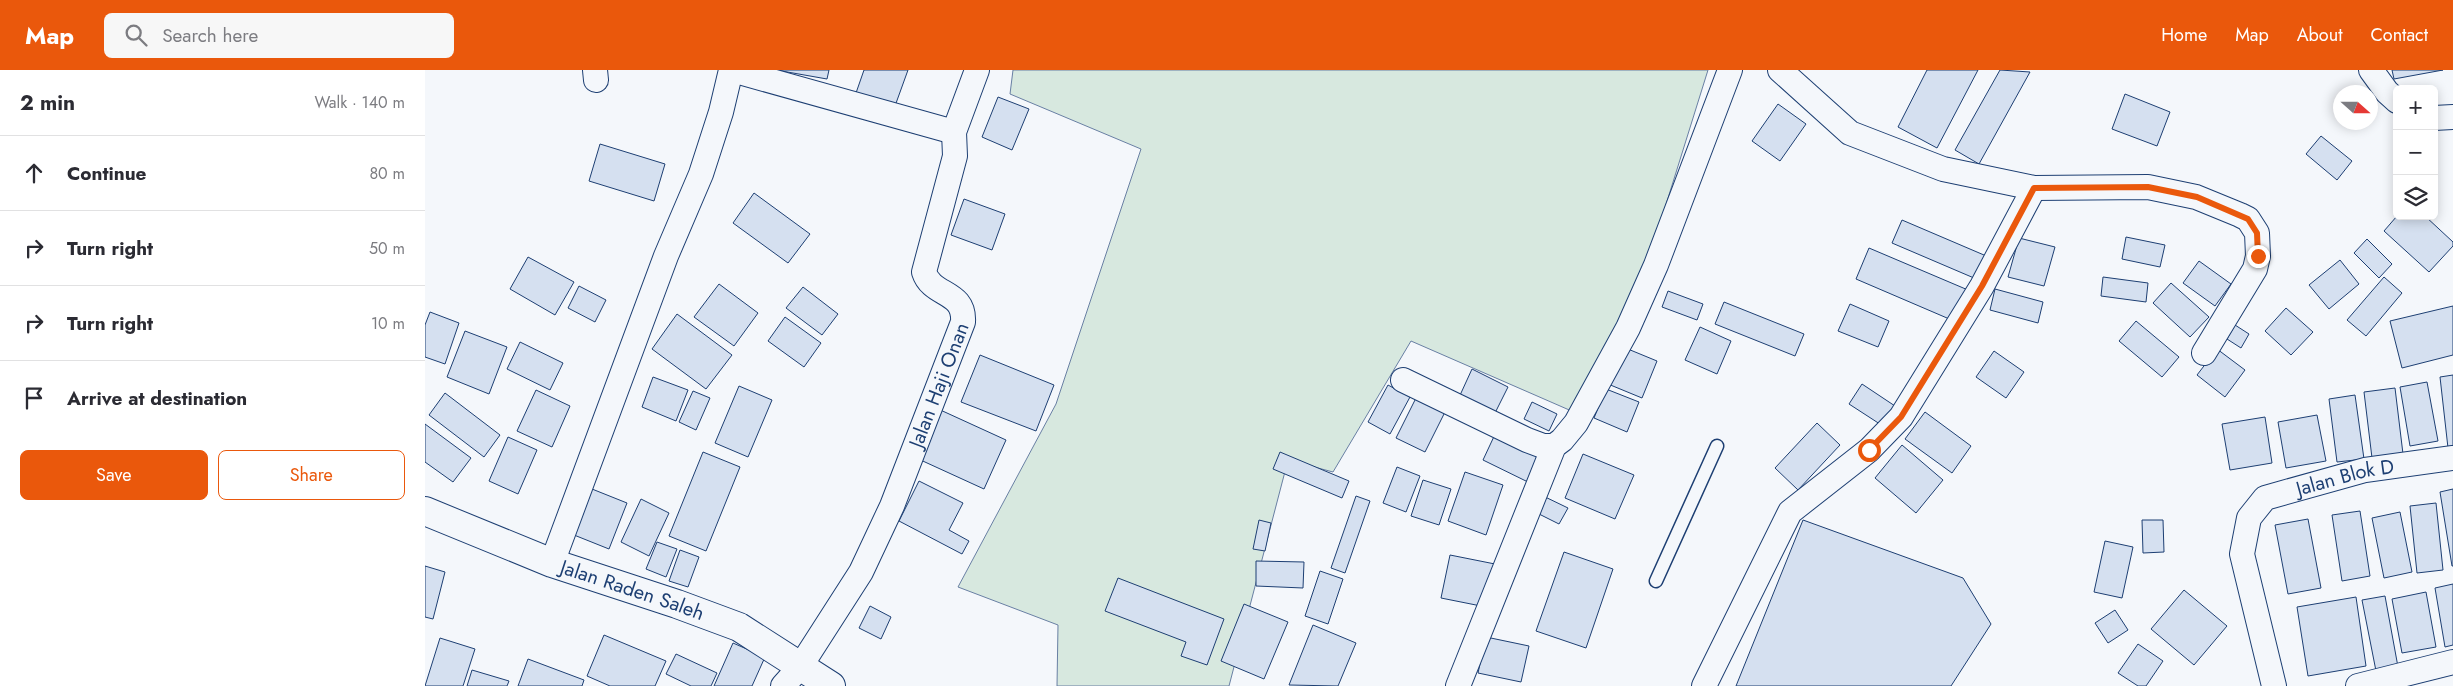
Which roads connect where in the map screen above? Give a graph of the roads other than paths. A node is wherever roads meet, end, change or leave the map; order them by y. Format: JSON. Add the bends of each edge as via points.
{"nodes":[{"id":1,"x":731,"y":70,"type":"edge"},
{"id":2,"x":977,"y":70,"type":"edge"},
{"id":3,"x":1730,"y":70,"type":"edge"},
{"id":4,"x":1780,"y":70,"type":"edge"},
{"id":5,"x":2371,"y":70,"type":"edge"},
{"id":6,"x":2393,"y":96,"type":"edge"},
{"id":7,"x":2453,"y":117,"type":"edge"},
{"id":8,"x":2438,"y":118,"type":"edge"},
{"id":9,"x":954,"y":132,"type":"junction"},
{"id":10,"x":2034,"y":188,"type":"junction"},
{"id":11,"x":2204,"y":352,"type":"dead end"},
{"id":12,"x":1403,"y":380,"type":"dead end"},
{"id":13,"x":1553,"y":446,"type":"junction"},
{"id":14,"x":1717,"y":446,"type":"dead end"},
{"id":15,"x":2453,"y":458,"type":"edge"},
{"id":16,"x":425,"y":511,"type":"edge"},
{"id":17,"x":552,"y":563,"type":"junction"},
{"id":18,"x":1656,"y":581,"type":"dead end"},
{"id":19,"x":2453,"y":662,"type":"edge"},
{"id":20,"x":791,"y":676,"type":"edge"},
{"id":21,"x":831,"y":686,"type":"edge"},
{"id":22,"x":1458,"y":686,"type":"edge"},
{"id":23,"x":1704,"y":686,"type":"edge"},
{"id":24,"x":2274,"y":686,"type":"edge"},
{"id":25,"x":2358,"y":686,"type":"edge"}],
"edges":[{"from":1,"to":9,"type":"street"},
{"from":1,"to":17,"type":"street","via":[[701,174],[666,256]]},
{"from":2,"to":9,"type":"street","name":"Jalan Haji Onan"},
{"from":3,"to":13,"type":"street","via":[[1656,265],[1628,328],[1575,423]]},
{"from":4,"to":10,"type":"street","via":[[1850,133],[1943,170]]},
{"from":5,"to":6,"type":"street"},
{"from":7,"to":8,"type":"street"},
{"from":9,"to":20,"type":"street","name":"Jalan Haji Onan","via":[[955,156],[924,272],[926,279],[956,300],[961,307],[963,322],[892,506],[861,572]]},
{"from":10,"to":11,"type":"street","via":[[2148,187],[2197,197],[2248,219],[2257,233],[2255,269]]},
{"from":10,"to":23,"type":"street","via":[[1982,286],[1901,417],[1869,450],[1790,512]]},
{"from":12,"to":13,"type":"street","via":[[1527,440]]},
{"from":13,"to":22,"type":"street"},
{"from":14,"to":18,"type":"lane"},
{"from":15,"to":24,"type":"street","name":"Jalan Blok D","via":[[2365,470],[2265,498],[2249,518],[2242,554]]},
{"from":16,"to":17,"type":"street","name":"Jalan Raden Saleh"},
{"from":17,"to":20,"type":"street","name":"Jalan Raden Saleh","via":[[739,628]]},
{"from":19,"to":25,"type":"street"},
{"from":20,"to":21,"type":"street","name":"Jalan Raden Saleh"}]}
